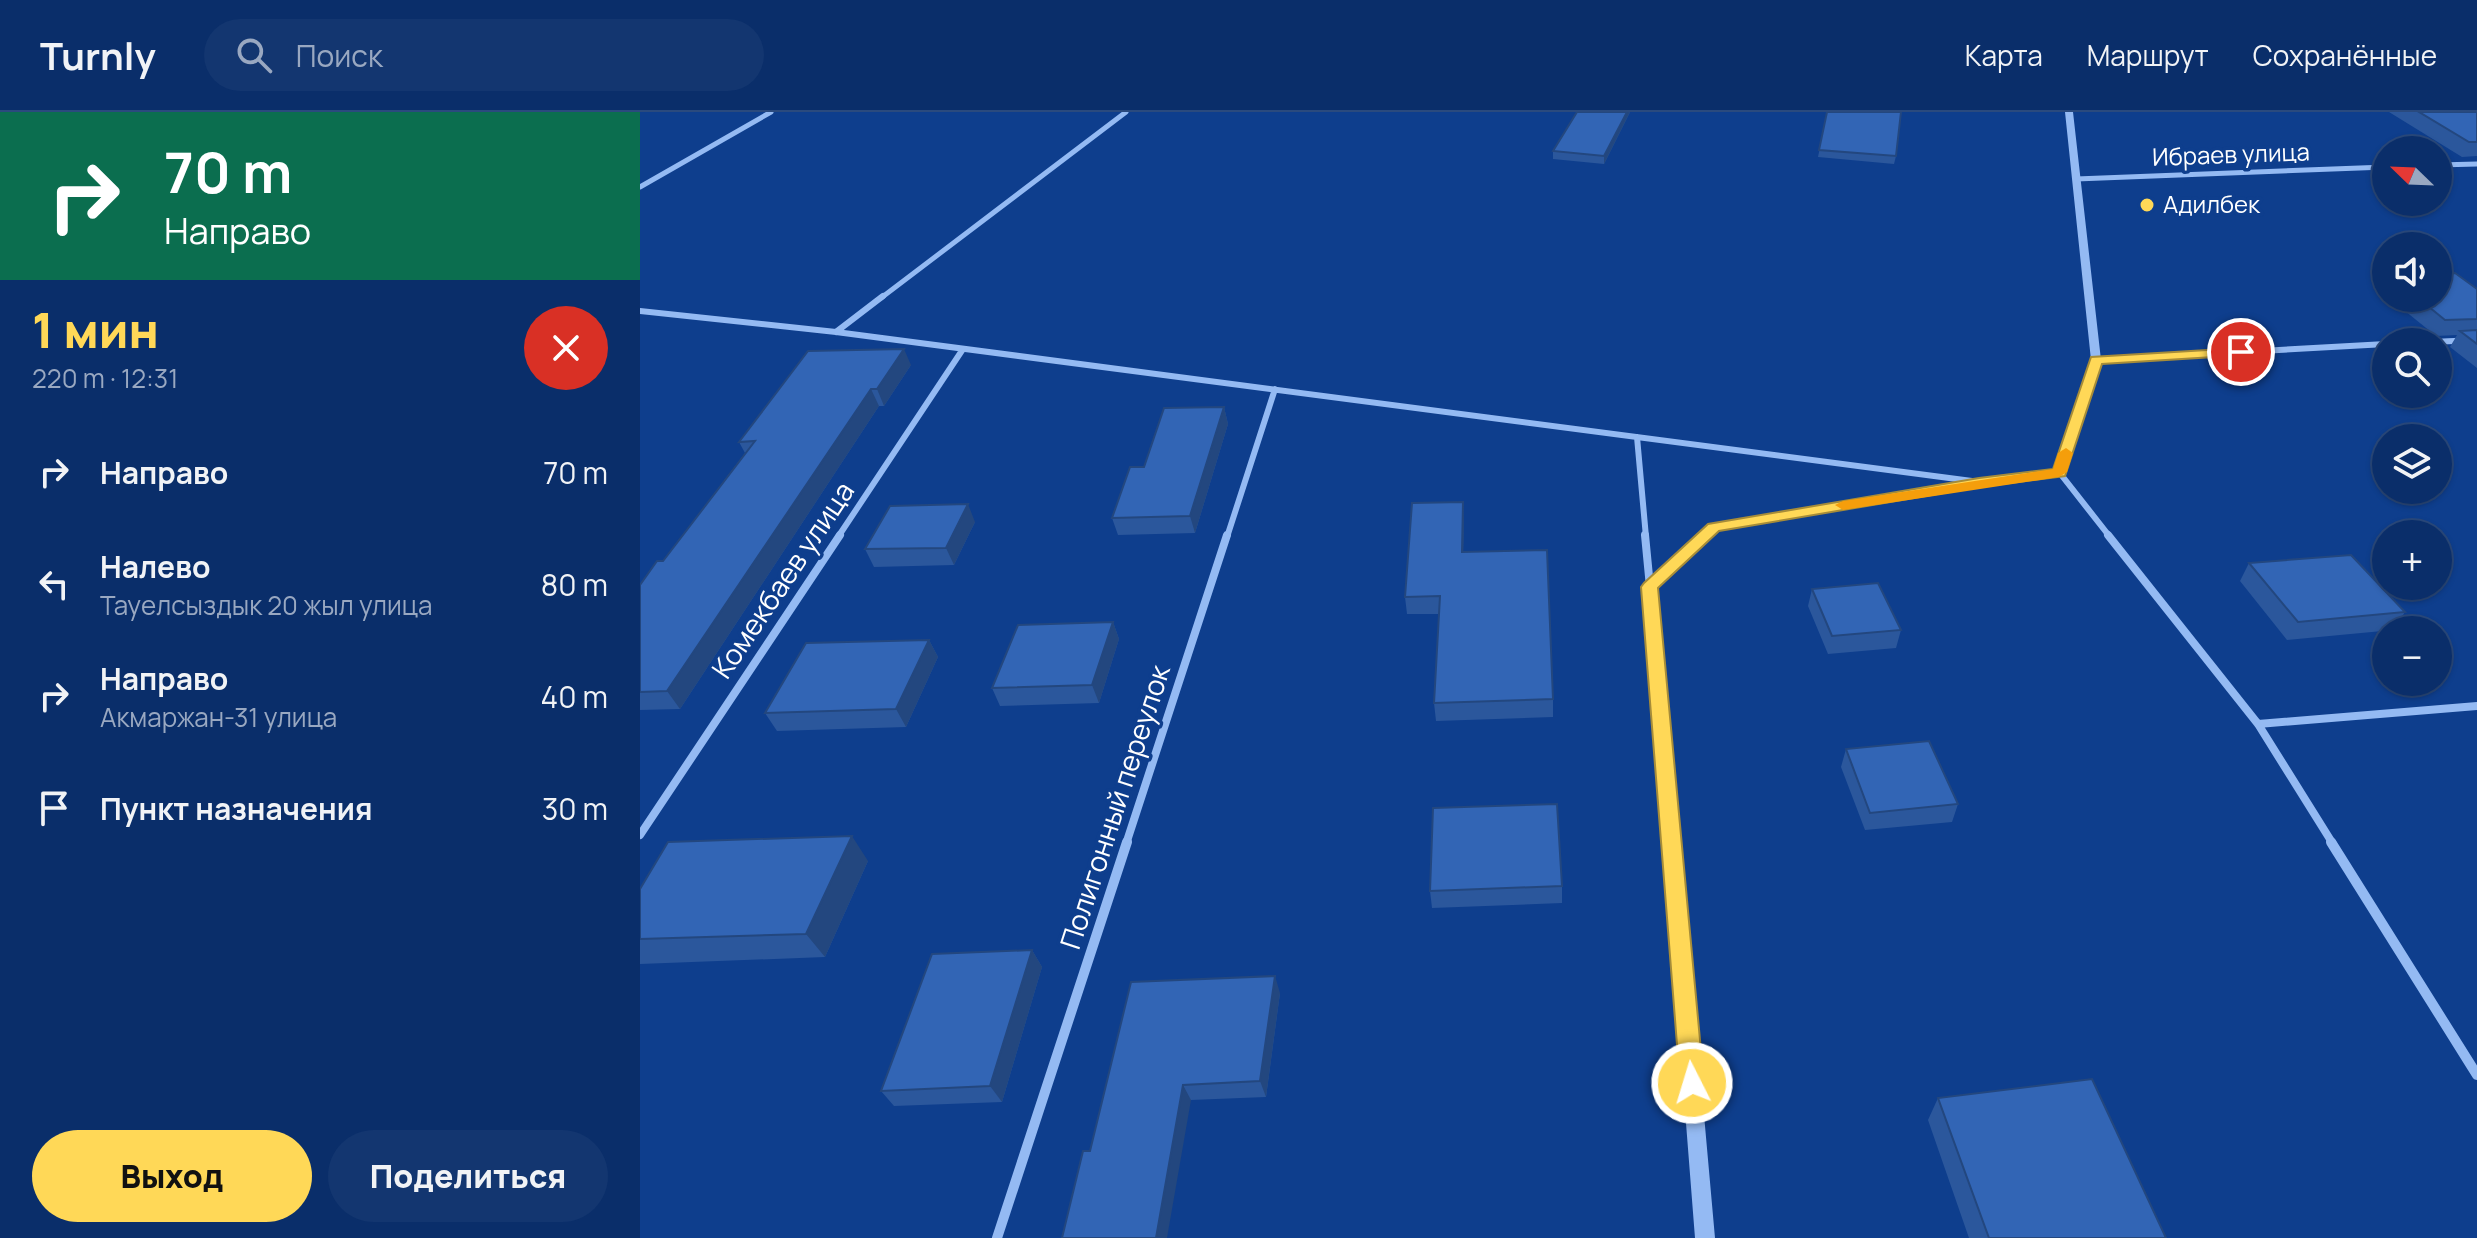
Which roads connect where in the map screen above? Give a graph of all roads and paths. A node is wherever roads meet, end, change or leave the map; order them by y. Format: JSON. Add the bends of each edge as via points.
{"nodes":[{"id":1,"x":771,"y":112,"type":"edge"},
{"id":2,"x":1126,"y":112,"type":"edge"},
{"id":3,"x":2069,"y":112,"type":"edge"},
{"id":4,"x":2477,"y":164,"type":"edge"},
{"id":5,"x":2452,"y":165,"type":"edge"},
{"id":6,"x":2372,"y":168,"type":"edge"},
{"id":7,"x":2076,"y":179,"type":"junction"},
{"id":8,"x":640,"y":187,"type":"edge"},
{"id":9,"x":640,"y":311,"type":"edge"},
{"id":10,"x":836,"y":332,"type":"junction"},
{"id":11,"x":2477,"y":340,"type":"edge"},
{"id":12,"x":2452,"y":341,"type":"edge"},
{"id":13,"x":2372,"y":345,"type":"edge"},
{"id":14,"x":963,"y":349,"type":"junction"},
{"id":15,"x":2096,"y":360,"type":"junction"},
{"id":16,"x":1275,"y":389,"type":"junction"},
{"id":17,"x":1637,"y":437,"type":"junction"},
{"id":18,"x":2059,"y":472,"type":"junction"},
{"id":19,"x":1979,"y":482,"type":"junction"},
{"id":20,"x":1650,"y":587,"type":"junction"},
{"id":21,"x":2477,"y":706,"type":"edge"},
{"id":22,"x":2258,"y":724,"type":"junction"},
{"id":23,"x":640,"y":835,"type":"edge"},
{"id":24,"x":2477,"y":1075,"type":"edge"},
{"id":25,"x":997,"y":1238,"type":"edge"},
{"id":26,"x":1705,"y":1238,"type":"edge"}],
"edges":[{"from":1,"to":8,"type":"street"},
{"from":2,"to":10,"type":"street"},
{"from":3,"to":7,"type":"street"},
{"from":4,"to":5,"type":"street"},
{"from":6,"to":7,"type":"street","name":"Ибраев улица"},
{"from":7,"to":15,"type":"street"},
{"from":9,"to":10,"type":"street"},
{"from":10,"to":14,"type":"street"},
{"from":11,"to":12,"type":"street"},
{"from":13,"to":15,"type":"street"},
{"from":14,"to":16,"type":"street"},
{"from":14,"to":23,"type":"street","name":"Комекбаев улица"},
{"from":15,"to":18,"type":"street"},
{"from":16,"to":17,"type":"street"},
{"from":16,"to":25,"type":"street","name":"Полигонный переулок"},
{"from":17,"to":19,"type":"street"},
{"from":17,"to":20,"type":"street"},
{"from":18,"to":19,"type":"street"},
{"from":18,"to":22,"type":"street"},
{"from":19,"to":20,"type":"street","via":[[1714,527]]},
{"from":20,"to":26,"type":"street"},
{"from":21,"to":22,"type":"street"},
{"from":22,"to":24,"type":"street"}]}
